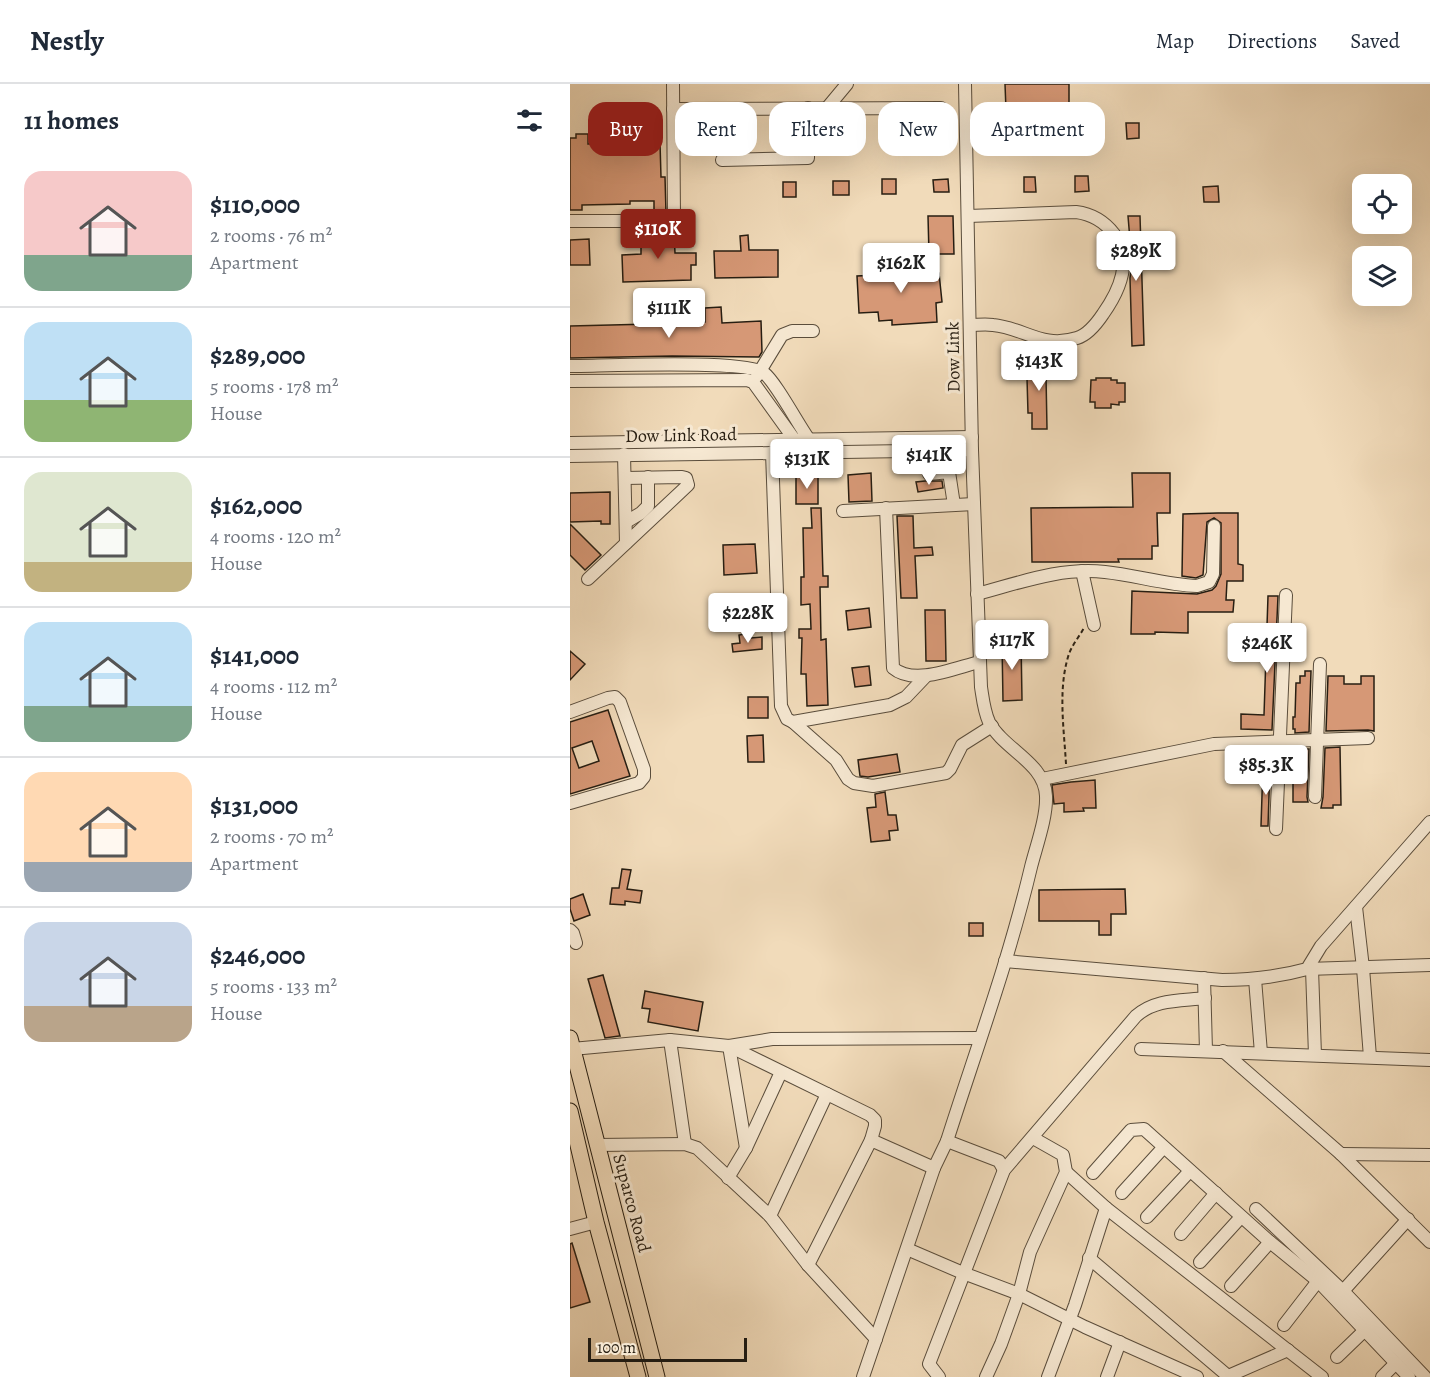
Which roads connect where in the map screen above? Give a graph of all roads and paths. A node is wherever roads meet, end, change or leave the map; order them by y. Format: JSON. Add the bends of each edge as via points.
{"nodes":[{"id":1,"x":673,"y":84,"type":"edge"},
{"id":2,"x":847,"y":84,"type":"edge"},
{"id":3,"x":965,"y":84,"type":"edge"},
{"id":4,"x":832,"y":102,"type":"edge"},
{"id":5,"x":769,"y":108,"type":"edge"},
{"id":6,"x":673,"y":109,"type":"junction"},
{"id":7,"x":808,"y":156,"type":"edge"},
{"id":8,"x":722,"y":160,"type":"dead end"},
{"id":9,"x":968,"y":216,"type":"junction"},
{"id":10,"x":570,"y":221,"type":"edge"},
{"id":11,"x":970,"y":325,"type":"junction"},
{"id":12,"x":813,"y":331,"type":"dead end"},
{"id":13,"x":570,"y":366,"type":"edge"},
{"id":14,"x":757,"y":376,"type":"junction"},
{"id":15,"x":570,"y":381,"type":"edge"},
{"id":16,"x":972,"y":437,"type":"junction"},
{"id":17,"x":808,"y":438,"type":"junction"},
{"id":18,"x":794,"y":439,"type":"junction"},
{"id":19,"x":570,"y":443,"type":"edge"},
{"id":20,"x":972,"y":450,"type":"junction"},
{"id":21,"x":772,"y":452,"type":"junction"},
{"id":22,"x":624,"y":454,"type":"junction"},
{"id":23,"x":570,"y":456,"type":"edge"},
{"id":24,"x":929,"y":474,"type":"dead end"},
{"id":25,"x":648,"y":477,"type":"junction"},
{"id":26,"x":625,"y":478,"type":"junction"},
{"id":27,"x":974,"y":504,"type":"junction"},
{"id":28,"x":954,"y":505,"type":"junction"},
{"id":29,"x":886,"y":508,"type":"junction"},
{"id":30,"x":843,"y":511,"type":"dead end"},
{"id":31,"x":626,"y":522,"type":"junction"},
{"id":32,"x":1214,"y":526,"type":"dead end"},
{"id":33,"x":626,"y":543,"type":"junction"},
{"id":34,"x":1082,"y":571,"type":"junction"},
{"id":35,"x":588,"y":579,"type":"dead end"},
{"id":36,"x":976,"y":594,"type":"junction"},
{"id":37,"x":1286,"y":596,"type":"dead end"},
{"id":38,"x":1093,"y":620,"type":"joint"},
{"id":39,"x":979,"y":662,"type":"junction"},
{"id":40,"x":1320,"y":664,"type":"dead end"},
{"id":41,"x":926,"y":676,"type":"junction"},
{"id":42,"x":570,"y":712,"type":"edge"},
{"id":43,"x":793,"y":722,"type":"junction"},
{"id":44,"x":992,"y":726,"type":"junction"},
{"id":45,"x":1368,"y":738,"type":"dead end"},
{"id":46,"x":1317,"y":740,"type":"junction"},
{"id":47,"x":1281,"y":742,"type":"junction"},
{"id":48,"x":1066,"y":774,"type":"junction"},
{"id":49,"x":1042,"y":779,"type":"junction"},
{"id":50,"x":1315,"y":797,"type":"dead end"},
{"id":51,"x":570,"y":803,"type":"edge"},
{"id":52,"x":1430,"y":822,"type":"edge"},
{"id":53,"x":1276,"y":830,"type":"dead end"},
{"id":54,"x":1356,"y":907,"type":"junction"},
{"id":55,"x":570,"y":930,"type":"edge"},
{"id":56,"x":576,"y":943,"type":"dead end"},
{"id":57,"x":1005,"y":961,"type":"junction"},
{"id":58,"x":1430,"y":965,"type":"edge"},
{"id":59,"x":1363,"y":968,"type":"junction"},
{"id":60,"x":1309,"y":969,"type":"junction"},
{"id":61,"x":1204,"y":978,"type":"junction"},
{"id":62,"x":1255,"y":979,"type":"junction"},
{"id":63,"x":1205,"y":998,"type":"junction"},
{"id":64,"x":980,"y":1038,"type":"junction"},
{"id":65,"x":670,"y":1040,"type":"junction"},
{"id":66,"x":571,"y":1043,"type":"edge"},
{"id":67,"x":729,"y":1046,"type":"junction"},
{"id":68,"x":1141,"y":1048,"type":"dead end"},
{"id":69,"x":1206,"y":1051,"type":"junction"},
{"id":70,"x":1223,"y":1051,"type":"junction"},
{"id":71,"x":1261,"y":1053,"type":"junction"},
{"id":72,"x":1315,"y":1055,"type":"junction"},
{"id":73,"x":1370,"y":1058,"type":"junction"},
{"id":74,"x":1430,"y":1060,"type":"edge"},
{"id":75,"x":573,"y":1066,"type":"edge"},
{"id":76,"x":781,"y":1072,"type":"junction"},
{"id":77,"x":827,"y":1094,"type":"junction"},
{"id":78,"x":570,"y":1111,"type":"edge"},
{"id":79,"x":1033,"y":1138,"type":"junction"},
{"id":80,"x":871,"y":1140,"type":"junction"},
{"id":81,"x":947,"y":1141,"type":"junction"},
{"id":82,"x":685,"y":1144,"type":"junction"},
{"id":83,"x":597,"y":1145,"type":"junction"},
{"id":84,"x":746,"y":1148,"type":"junction"},
{"id":85,"x":1164,"y":1148,"type":"junction"},
{"id":86,"x":1341,"y":1154,"type":"junction"},
{"id":87,"x":1430,"y":1155,"type":"edge"},
{"id":88,"x":934,"y":1168,"type":"junction"},
{"id":89,"x":1004,"y":1170,"type":"junction"},
{"id":90,"x":1190,"y":1170,"type":"junction"},
{"id":91,"x":1066,"y":1172,"type":"junction"},
{"id":92,"x":1093,"y":1173,"type":"dead end"},
{"id":93,"x":728,"y":1178,"type":"junction"},
{"id":94,"x":1122,"y":1193,"type":"dead end"},
{"id":95,"x":1215,"y":1194,"type":"junction"},
{"id":96,"x":1106,"y":1208,"type":"junction"},
{"id":97,"x":1256,"y":1209,"type":"dead end"},
{"id":98,"x":770,"y":1216,"type":"junction"},
{"id":99,"x":1148,"y":1217,"type":"dead end"},
{"id":100,"x":1241,"y":1217,"type":"junction"},
{"id":101,"x":1408,"y":1220,"type":"junction"},
{"id":102,"x":596,"y":1222,"type":"junction"},
{"id":103,"x":570,"y":1229,"type":"edge"},
{"id":104,"x":1181,"y":1234,"type":"dead end"},
{"id":105,"x":1270,"y":1242,"type":"junction"},
{"id":106,"x":1430,"y":1242,"type":"edge"},
{"id":107,"x":907,"y":1249,"type":"junction"},
{"id":108,"x":1089,"y":1258,"type":"junction"},
{"id":109,"x":1200,"y":1262,"type":"dead end"},
{"id":110,"x":808,"y":1265,"type":"junction"},
{"id":111,"x":963,"y":1273,"type":"junction"},
{"id":112,"x":1318,"y":1281,"type":"junction"},
{"id":113,"x":1231,"y":1286,"type":"dead end"},
{"id":114,"x":1343,"y":1291,"type":"junction"},
{"id":115,"x":1019,"y":1294,"type":"junction"},
{"id":116,"x":1069,"y":1319,"type":"junction"},
{"id":117,"x":1284,"y":1325,"type":"dead end"},
{"id":118,"x":1365,"y":1330,"type":"junction"},
{"id":119,"x":876,"y":1339,"type":"junction"},
{"id":120,"x":1120,"y":1342,"type":"junction"},
{"id":121,"x":1288,"y":1350,"type":"junction"},
{"id":122,"x":1337,"y":1358,"type":"dead end"},
{"id":123,"x":1396,"y":1363,"type":"junction"},
{"id":124,"x":1227,"y":1376,"type":"edge"},
{"id":125,"x":638,"y":1377,"type":"edge"},
{"id":126,"x":657,"y":1377,"type":"edge"},
{"id":127,"x":863,"y":1377,"type":"edge"},
{"id":128,"x":939,"y":1377,"type":"edge"},
{"id":129,"x":986,"y":1377,"type":"edge"},
{"id":130,"x":1048,"y":1377,"type":"edge"},
{"id":131,"x":1107,"y":1377,"type":"edge"},
{"id":132,"x":1197,"y":1377,"type":"edge"},
{"id":133,"x":1322,"y":1377,"type":"edge"},
{"id":134,"x":1382,"y":1377,"type":"edge"},
{"id":135,"x":1409,"y":1377,"type":"edge"},
{"id":136,"x":1425,"y":1377,"type":"edge"}],
"edges":[{"from":1,"to":6,"type":"street"},
{"from":2,"to":4,"type":"street"},
{"from":3,"to":9,"type":"street","name":"Dow Link"},
{"from":5,"to":6,"type":"street"},
{"from":6,"to":10,"type":"street","via":[[672,220]]},
{"from":7,"to":8,"type":"street"},
{"from":9,"to":11,"type":"street","name":"Dow Link"},
{"from":9,"to":11,"type":"street","via":[[1088,214],[1110,229],[1124,256],[1120,283],[1110,304],[1080,338],[1052,343],[994,325]]},
{"from":11,"to":16,"type":"street","name":"Dow Link"},
{"from":12,"to":14,"type":"street","via":[[782,335]]},
{"from":13,"to":14,"type":"street","via":[[750,367]]},
{"from":14,"to":15,"type":"street"},
{"from":14,"to":17,"type":"street","via":[[769,378]]},
{"from":14,"to":18,"type":"street"},
{"from":16,"to":17,"type":"street","name":"Dow Link Road"},
{"from":16,"to":20,"type":"street","name":"Dow Link"},
{"from":17,"to":18,"type":"street","name":"Dow Link Road"},
{"from":18,"to":19,"type":"street","name":"Dow Link Road"},
{"from":20,"to":21,"type":"street","name":"Dow Link Road"},
{"from":20,"to":27,"type":"street","name":"Dow Link"},
{"from":21,"to":22,"type":"street","name":"Dow Link Road"},
{"from":21,"to":43,"type":"street","via":[[781,706]]},
{"from":22,"to":23,"type":"street","name":"Dow Link Road"},
{"from":22,"to":26,"type":"street"},
{"from":24,"to":28,"type":"street","via":[[949,472]]},
{"from":25,"to":26,"type":"street"},
{"from":25,"to":31,"type":"street","via":[[648,506]]},
{"from":25,"to":33,"type":"street","via":[[682,477],[688,484]]},
{"from":26,"to":31,"type":"street"},
{"from":27,"to":28,"type":"street"},
{"from":27,"to":36,"type":"street","name":"Dow Link"},
{"from":28,"to":29,"type":"street"},
{"from":29,"to":30,"type":"street"},
{"from":29,"to":41,"type":"street","via":[[893,668],[901,674]]},
{"from":31,"to":33,"type":"street"},
{"from":32,"to":34,"type":"street","via":[[1214,574],[1204,584],[1189,586]]},
{"from":33,"to":35,"type":"street"},
{"from":34,"to":36,"type":"street","via":[[1056,573]]},
{"from":34,"to":38,"type":"street"},
{"from":36,"to":39,"type":"street","name":"Dow Link"},
{"from":37,"to":47,"type":"street"},
{"from":38,"to":48,"type":"path","via":[[1069,655],[1066,668],[1062,698]]},
{"from":39,"to":41,"type":"street"},
{"from":39,"to":44,"type":"street","name":"Dow Link","via":[[984,708]]},
{"from":40,"to":46,"type":"street"},
{"from":41,"to":43,"type":"street","via":[[906,697],[890,705]]},
{"from":42,"to":51,"type":"street","via":[[615,697],[644,770],[639,783]]},
{"from":43,"to":44,"type":"street","via":[[836,760],[848,779],[873,786],[946,773],[962,745]]},
{"from":44,"to":49,"type":"street"},
{"from":45,"to":46,"type":"street"},
{"from":46,"to":47,"type":"street"},
{"from":46,"to":50,"type":"street"},
{"from":47,"to":48,"type":"street","via":[[1214,744]]},
{"from":47,"to":53,"type":"street"},
{"from":48,"to":49,"type":"street"},
{"from":49,"to":57,"type":"street","via":[[1046,796],[1044,814]]},
{"from":52,"to":54,"type":"street"},
{"from":54,"to":59,"type":"street"},
{"from":54,"to":60,"type":"street","via":[[1322,946]]},
{"from":55,"to":56,"type":"street"},
{"from":57,"to":61,"type":"street"},
{"from":57,"to":64,"type":"street"},
{"from":58,"to":59,"type":"street"},
{"from":59,"to":60,"type":"street"},
{"from":59,"to":73,"type":"street"},
{"from":60,"to":62,"type":"street"},
{"from":60,"to":72,"type":"street"},
{"from":61,"to":62,"type":"street"},
{"from":61,"to":63,"type":"street"},
{"from":62,"to":71,"type":"street"},
{"from":63,"to":69,"type":"street"},
{"from":63,"to":79,"type":"street","via":[[1155,1003],[1136,1016]]},
{"from":64,"to":67,"type":"street","via":[[772,1039]]},
{"from":64,"to":81,"type":"street"},
{"from":65,"to":66,"type":"street"},
{"from":65,"to":67,"type":"street"},
{"from":65,"to":82,"type":"street"},
{"from":66,"to":75,"type":"main road","name":"Suparco Road"},
{"from":67,"to":76,"type":"street"},
{"from":67,"to":84,"type":"street"},
{"from":68,"to":69,"type":"street"},
{"from":69,"to":70,"type":"street"},
{"from":70,"to":71,"type":"street"},
{"from":70,"to":86,"type":"street"},
{"from":71,"to":72,"type":"street"},
{"from":72,"to":73,"type":"street"},
{"from":73,"to":74,"type":"street"},
{"from":75,"to":83,"type":"main road","name":"Suparco Road"},
{"from":76,"to":77,"type":"street"},
{"from":76,"to":84,"type":"street"},
{"from":77,"to":80,"type":"street","via":[[875,1120]]},
{"from":77,"to":98,"type":"street"},
{"from":78,"to":102,"type":"main road"},
{"from":79,"to":89,"type":"street"},
{"from":79,"to":91,"type":"street","via":[[1063,1155]]},
{"from":80,"to":88,"type":"street"},
{"from":80,"to":110,"type":"street"},
{"from":81,"to":88,"type":"street"},
{"from":81,"to":89,"type":"street","via":[[999,1161]]},
{"from":82,"to":83,"type":"street"},
{"from":82,"to":93,"type":"street","via":[[697,1148]]},
{"from":83,"to":126,"type":"main road","name":"Suparco Road"},
{"from":84,"to":93,"type":"street"},
{"from":85,"to":90,"type":"street"},
{"from":85,"to":92,"type":"street","via":[[1144,1129],[1131,1130]]},
{"from":85,"to":94,"type":"street"},
{"from":86,"to":87,"type":"street"},
{"from":86,"to":101,"type":"street"},
{"from":88,"to":107,"type":"street"},
{"from":89,"to":111,"type":"street"},
{"from":90,"to":95,"type":"street"},
{"from":90,"to":99,"type":"street"},
{"from":91,"to":96,"type":"street"},
{"from":91,"to":115,"type":"street","via":[[1030,1252]]},
{"from":93,"to":98,"type":"street"},
{"from":95,"to":100,"type":"street"},
{"from":95,"to":104,"type":"street"},
{"from":96,"to":108,"type":"street"},
{"from":96,"to":121,"type":"street"},
{"from":97,"to":114,"type":"street"},
{"from":98,"to":110,"type":"street"},
{"from":100,"to":105,"type":"street"},
{"from":100,"to":109,"type":"street"},
{"from":101,"to":106,"type":"street"},
{"from":101,"to":114,"type":"street"},
{"from":102,"to":103,"type":"street"},
{"from":102,"to":125,"type":"main road"},
{"from":105,"to":112,"type":"street"},
{"from":105,"to":113,"type":"street"},
{"from":107,"to":111,"type":"street"},
{"from":107,"to":119,"type":"street"},
{"from":108,"to":116,"type":"street"},
{"from":108,"to":124,"type":"street"},
{"from":110,"to":119,"type":"street"},
{"from":111,"to":115,"type":"street"},
{"from":111,"to":128,"type":"street","via":[[929,1364]]},
{"from":112,"to":117,"type":"street"},
{"from":112,"to":118,"type":"street"},
{"from":114,"to":136,"type":"street"},
{"from":115,"to":116,"type":"street"},
{"from":115,"to":129,"type":"street"},
{"from":116,"to":120,"type":"street"},
{"from":116,"to":130,"type":"street"},
{"from":118,"to":122,"type":"street"},
{"from":118,"to":123,"type":"street"},
{"from":119,"to":127,"type":"street"},
{"from":120,"to":131,"type":"street"},
{"from":120,"to":132,"type":"street"},
{"from":121,"to":124,"type":"street"},
{"from":121,"to":133,"type":"street"},
{"from":123,"to":134,"type":"street"},
{"from":123,"to":135,"type":"street"}]}
